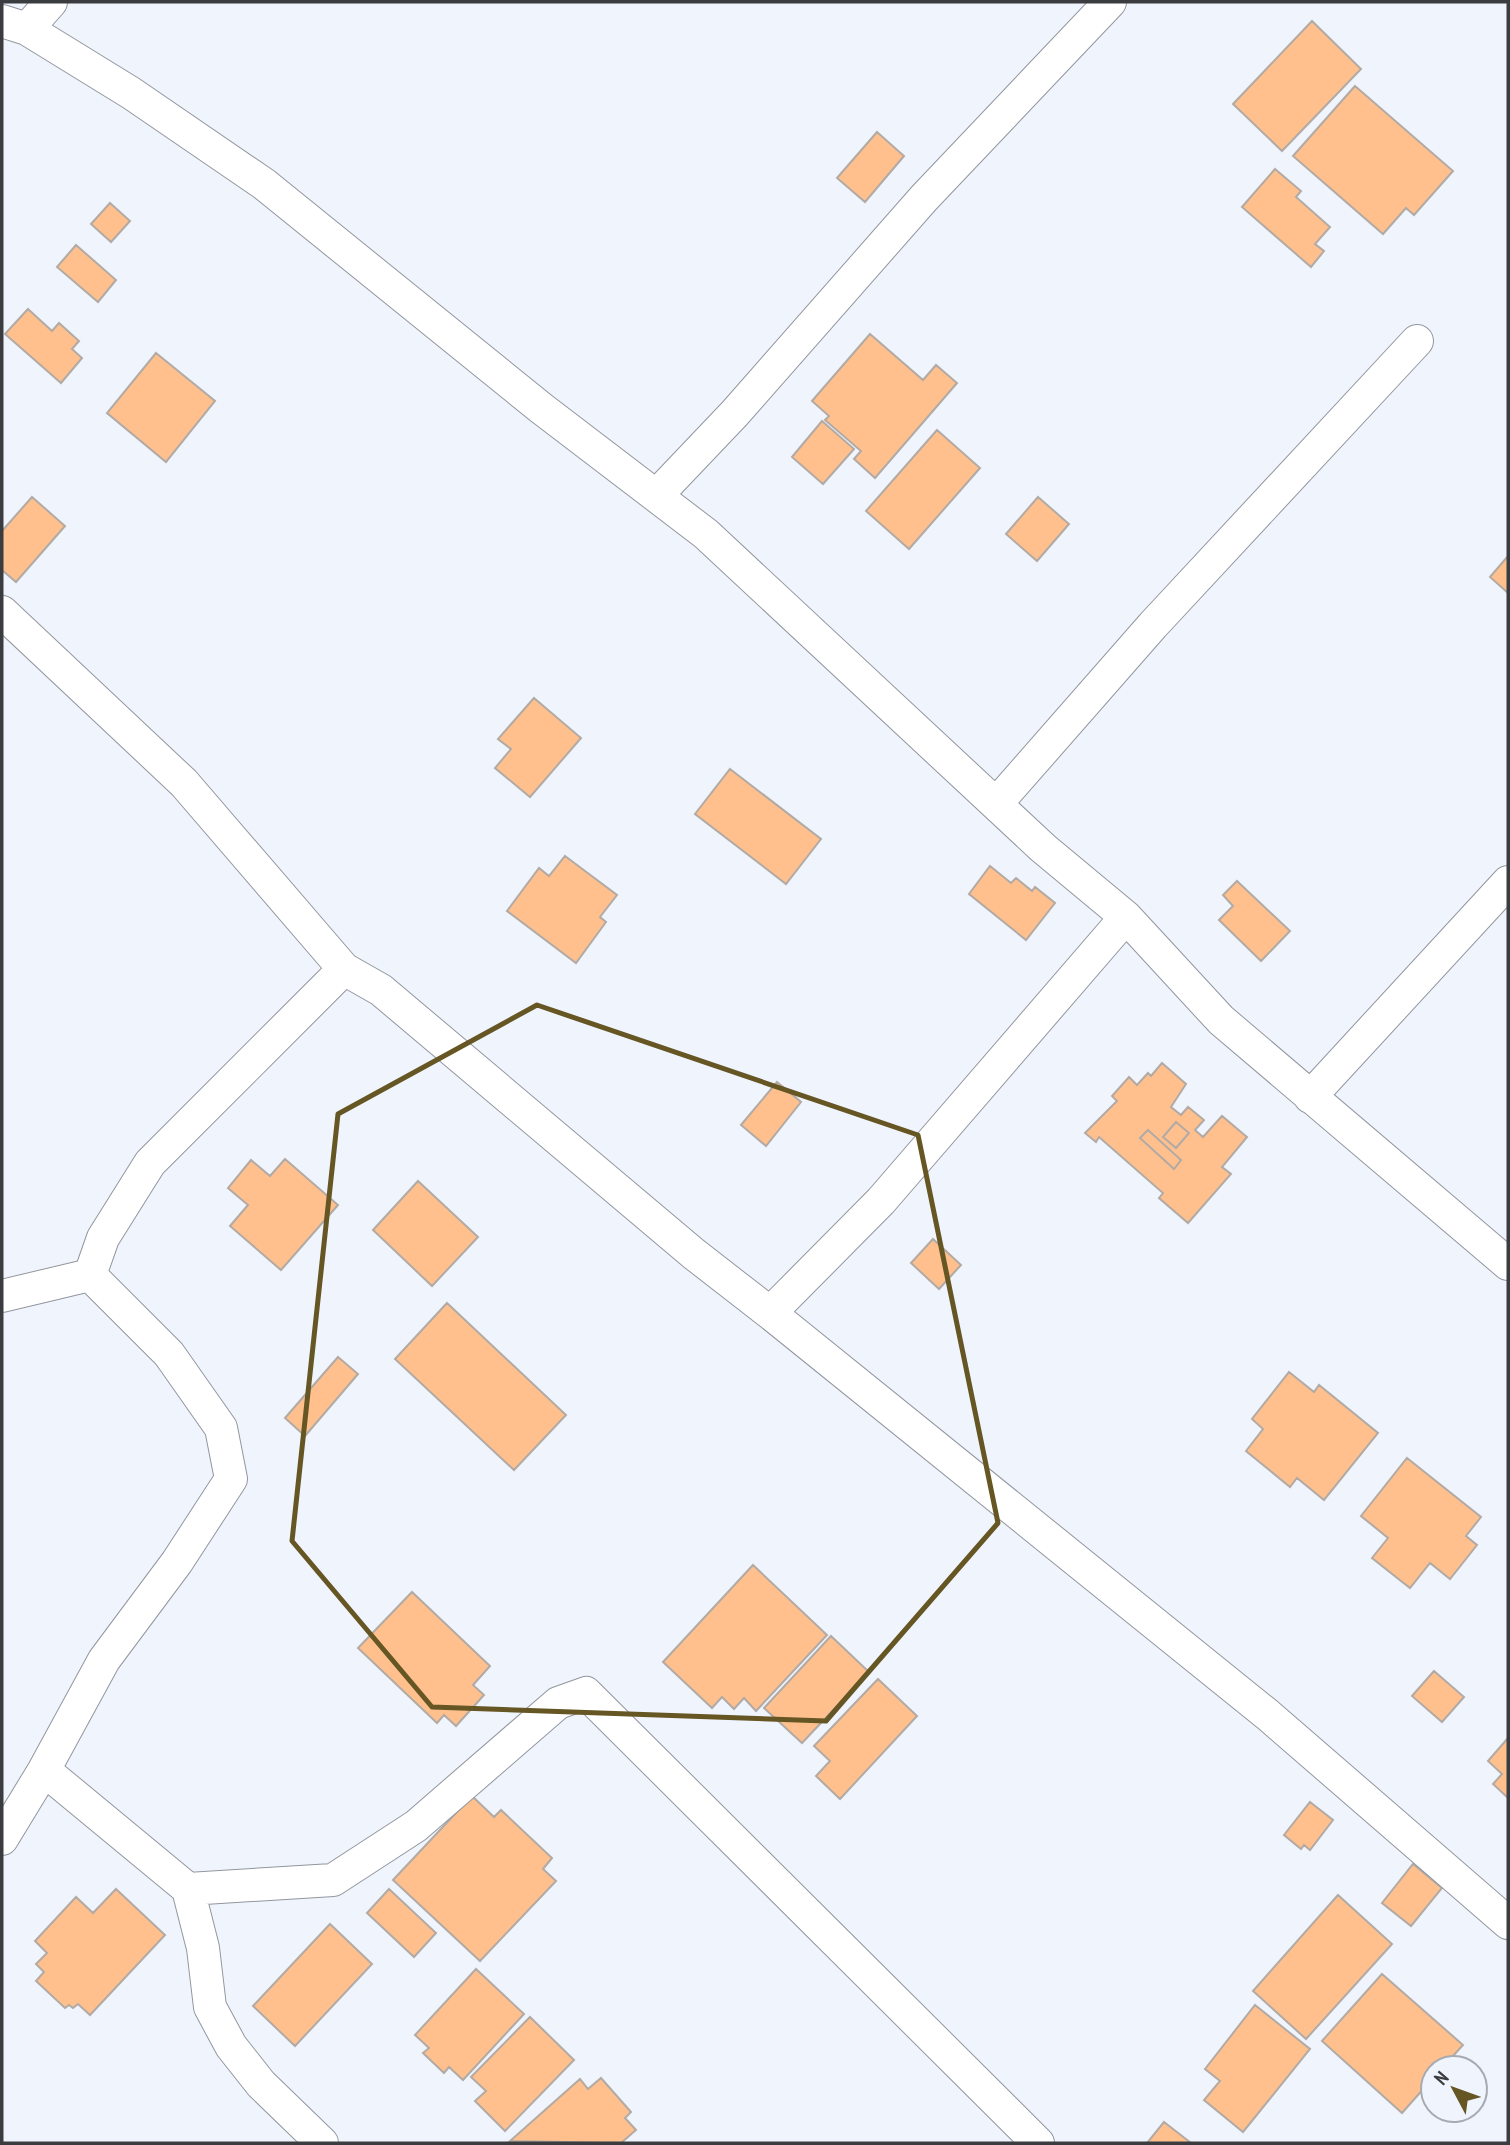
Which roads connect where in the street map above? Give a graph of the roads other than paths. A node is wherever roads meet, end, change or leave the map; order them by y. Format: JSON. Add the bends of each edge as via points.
{"nodes":[{"id":1,"x":51,"y":2,"type":"edge"},
{"id":2,"x":1110,"y":2,"type":"edge"},
{"id":3,"x":14,"y":25,"type":"edge"},
{"id":4,"x":1417,"y":341,"type":"dead end"},
{"id":5,"x":657,"y":495,"type":"junction"},
{"id":6,"x":4,"y":619,"type":"edge"},
{"id":7,"x":997,"y":803,"type":"junction"},
{"id":8,"x":1508,"y":882,"type":"edge"},
{"id":9,"x":1126,"y":917,"type":"junction"},
{"id":10,"x":344,"y":969,"type":"junction"},
{"id":11,"x":1310,"y":1097,"type":"junction"},
{"id":12,"x":1508,"y":1264,"type":"edge"},
{"id":13,"x":90,"y":1275,"type":"junction"},
{"id":14,"x":2,"y":1296,"type":"edge"},
{"id":15,"x":771,"y":1312,"type":"junction"},
{"id":16,"x":44,"y":1770,"type":"junction"},
{"id":17,"x":2,"y":1839,"type":"edge"},
{"id":18,"x":188,"y":1889,"type":"junction"},
{"id":19,"x":1508,"y":1923,"type":"edge"},
{"id":20,"x":322,"y":2143,"type":"edge"},
{"id":21,"x":1038,"y":2143,"type":"edge"}],
"edges":[{"from":1,"to":3,"type":"street"},
{"from":2,"to":5,"type":"street","via":[[924,198]]},
{"from":3,"to":5,"type":"street","via":[[131,93],[264,184],[541,408]]},
{"from":4,"to":7,"type":"street","via":[[1153,625]]},
{"from":5,"to":7,"type":"street","via":[[706,534]]},
{"from":6,"to":10,"type":"street","via":[[184,783]]},
{"from":7,"to":9,"type":"street"},
{"from":8,"to":11,"type":"street"},
{"from":9,"to":11,"type":"street","via":[[1222,1020]]},
{"from":9,"to":15,"type":"street","via":[[881,1201]]},
{"from":10,"to":13,"type":"street","via":[[150,1163],[103,1238]]},
{"from":10,"to":15,"type":"street","via":[[381,990],[694,1254]]},
{"from":11,"to":12,"type":"street"},
{"from":13,"to":14,"type":"street"},
{"from":13,"to":16,"type":"street","via":[[169,1354],[221,1428],[231,1479],[104,1660]]},
{"from":15,"to":19,"type":"street","via":[[1268,1714]]},
{"from":16,"to":17,"type":"street"},
{"from":16,"to":18,"type":"street"},
{"from":18,"to":20,"type":"street","via":[[203,1948],[210,2007],[231,2046],[261,2084]]},
{"from":18,"to":21,"type":"street","via":[[333,1881],[416,1826],[558,1703],[586,1693]]}]}
